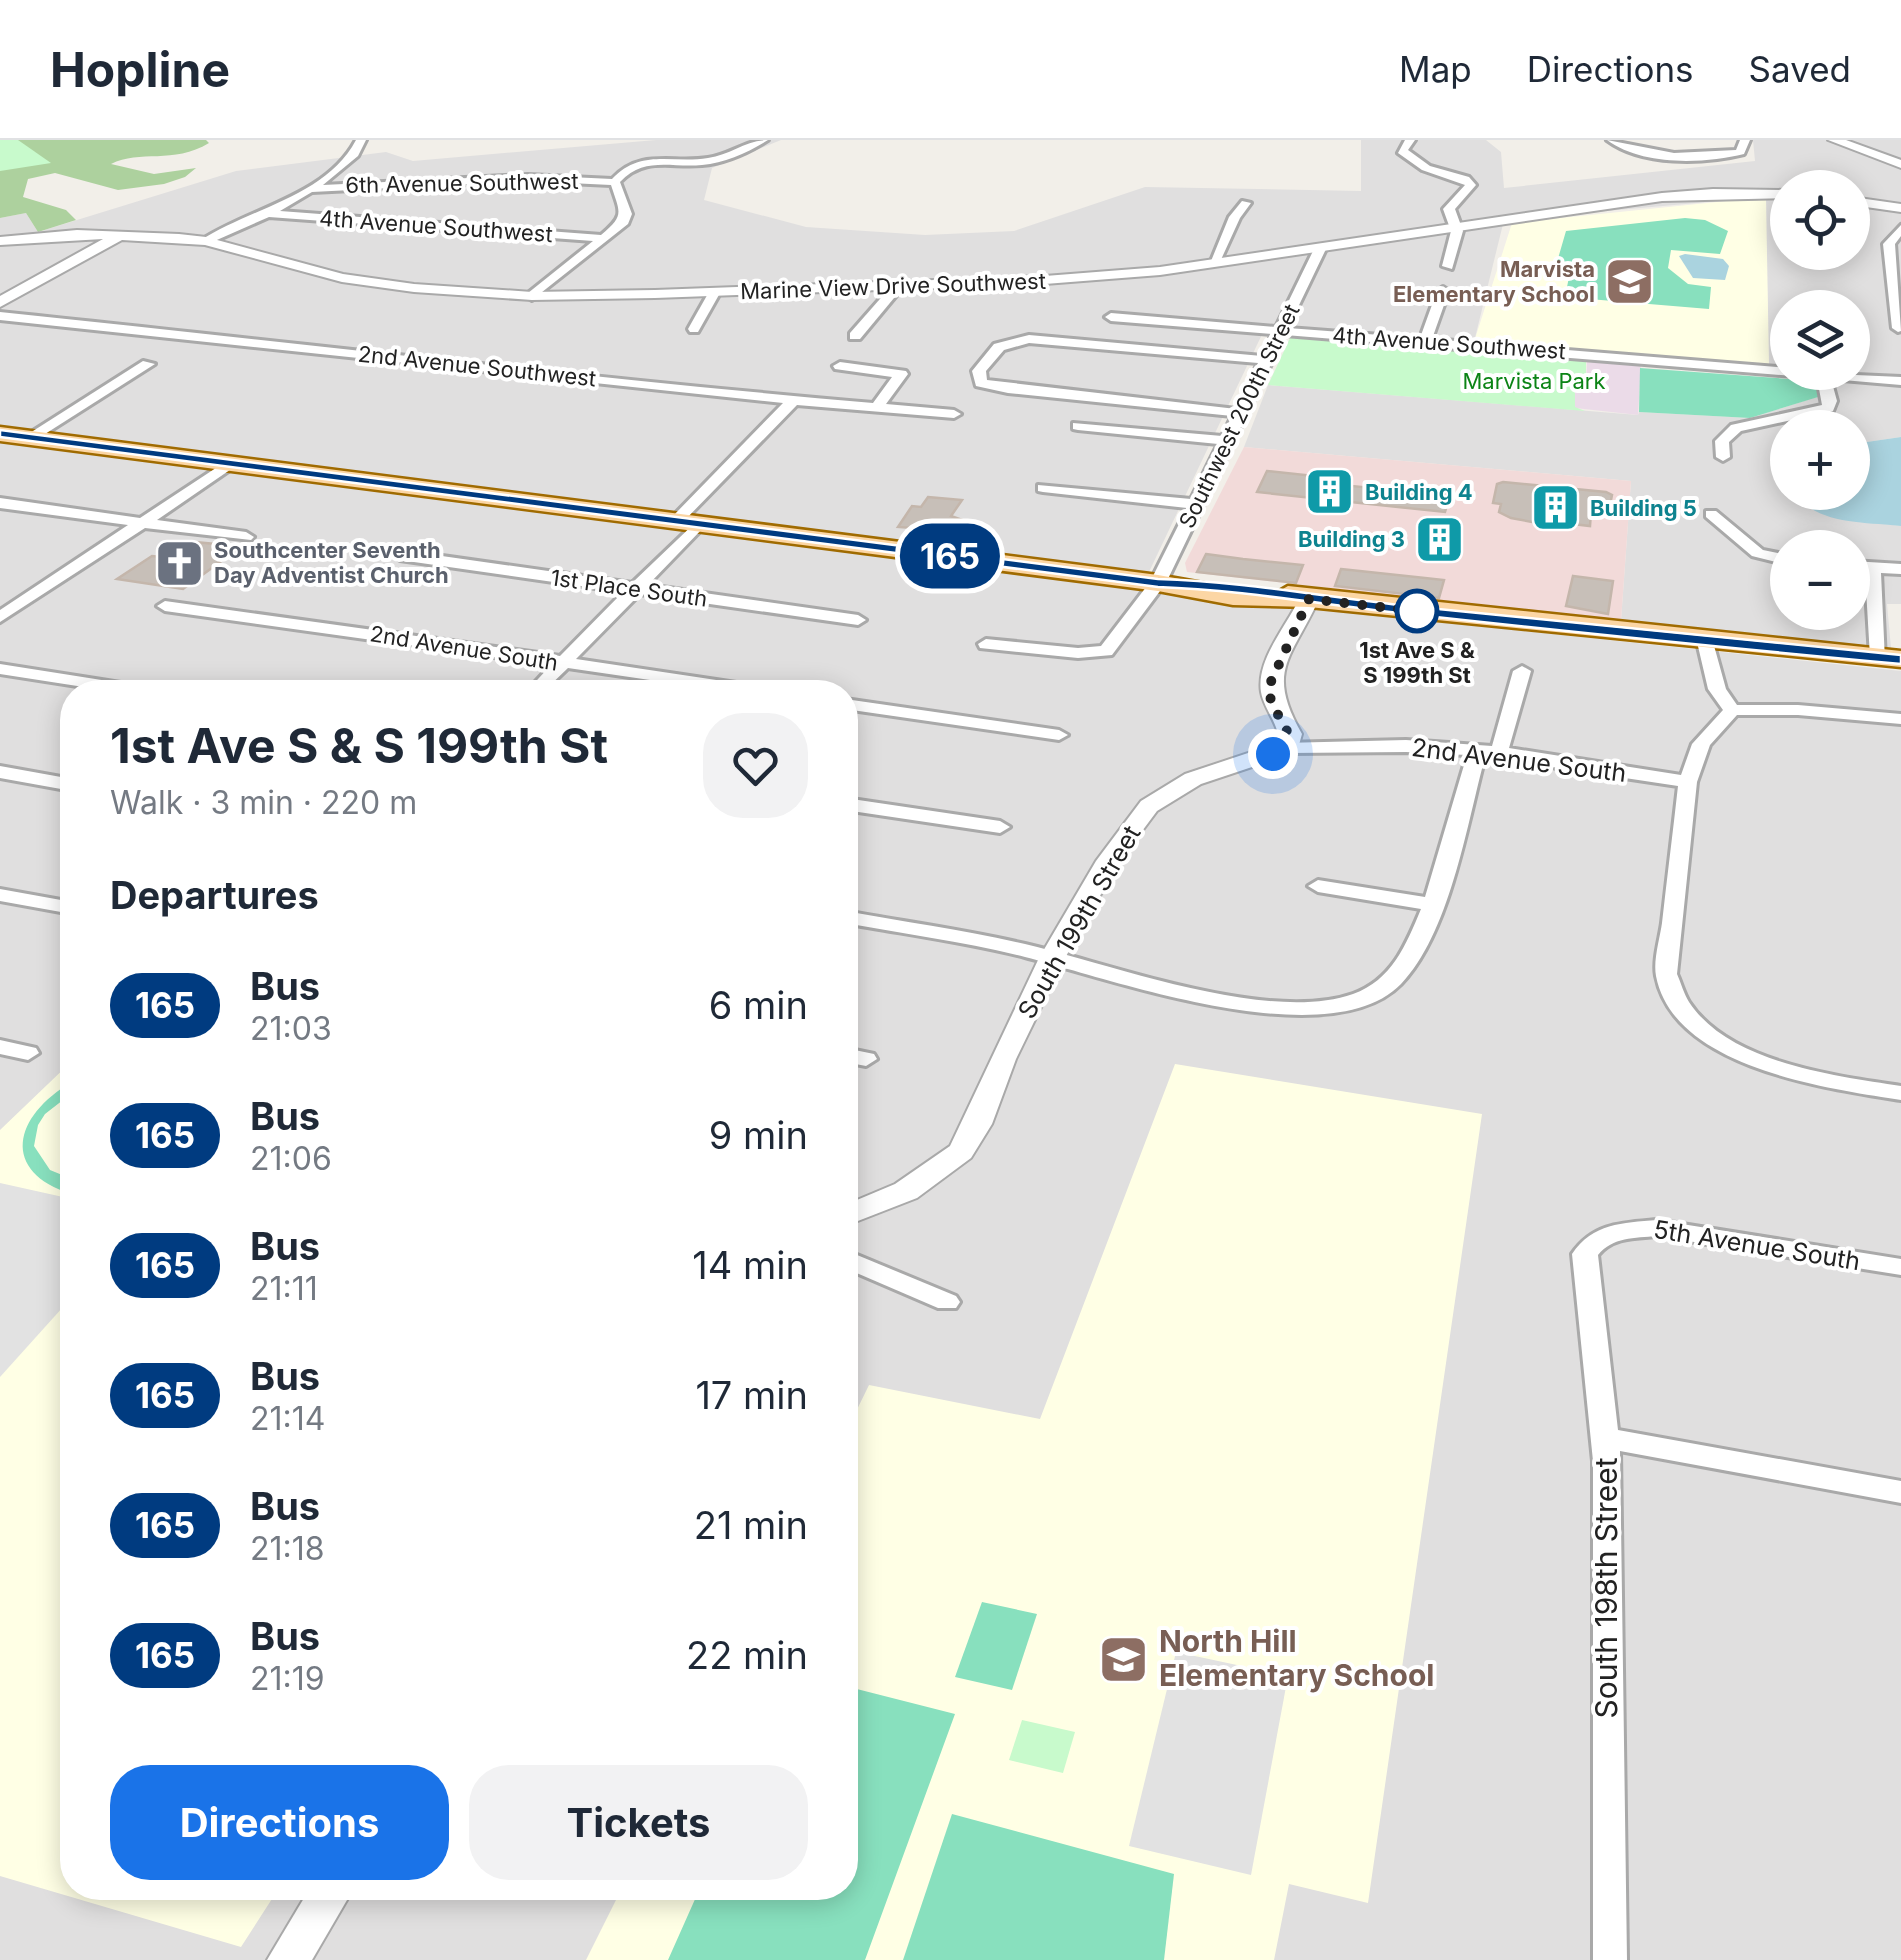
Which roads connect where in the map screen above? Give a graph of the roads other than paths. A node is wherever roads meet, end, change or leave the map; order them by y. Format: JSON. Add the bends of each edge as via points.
{"nodes":[{"id":1,"x":361,"y":140,"type":"edge"},
{"id":2,"x":764,"y":140,"type":"edge"},
{"id":3,"x":1410,"y":140,"type":"edge"},
{"id":4,"x":1612,"y":140,"type":"edge"},
{"id":5,"x":1745,"y":140,"type":"edge"},
{"id":6,"x":1826,"y":140,"type":"edge"},
{"id":7,"x":1834,"y":140,"type":"edge"},
{"id":8,"x":1901,"y":164,"type":"edge"},
{"id":9,"x":615,"y":182,"type":"junction"},
{"id":10,"x":308,"y":189,"type":"junction"},
{"id":11,"x":1770,"y":194,"type":"edge"},
{"id":12,"x":1246,"y":203,"type":"dead end"},
{"id":13,"x":1870,"y":203,"type":"edge"},
{"id":14,"x":1901,"y":208,"type":"edge"},
{"id":15,"x":266,"y":212,"type":"junction"},
{"id":16,"x":1456,"y":227,"type":"junction"},
{"id":17,"x":1901,"y":228,"type":"edge"},
{"id":18,"x":123,"y":234,"type":"junction"},
{"id":19,"x":606,"y":239,"type":"junction"},
{"id":20,"x":0,"y":241,"type":"edge"},
{"id":21,"x":206,"y":241,"type":"junction"},
{"id":22,"x":1320,"y":249,"type":"junction"},
{"id":23,"x":1214,"y":264,"type":"junction"},
{"id":24,"x":1448,"y":266,"type":"dead end"},
{"id":25,"x":898,"y":286,"type":"junction"},
{"id":26,"x":1443,"y":291,"type":"dead end"},
{"id":27,"x":714,"y":293,"type":"junction"},
{"id":28,"x":532,"y":296,"type":"junction"},
{"id":29,"x":2,"y":300,"type":"edge"},
{"id":30,"x":0,"y":316,"type":"edge"},
{"id":31,"x":1111,"y":317,"type":"dead end"},
{"id":32,"x":1898,"y":328,"type":"dead end"},
{"id":33,"x":694,"y":329,"type":"dead end"},
{"id":34,"x":1280,"y":330,"type":"junction"},
{"id":35,"x":856,"y":336,"type":"dead end"},
{"id":36,"x":1425,"y":342,"type":"junction"},
{"id":37,"x":1264,"y":360,"type":"junction"},
{"id":38,"x":148,"y":364,"type":"dead end"},
{"id":39,"x":840,"y":366,"type":"dead end"},
{"id":40,"x":1770,"y":370,"type":"edge"},
{"id":41,"x":1870,"y":379,"type":"edge"},
{"id":42,"x":1901,"y":381,"type":"edge"},
{"id":43,"x":1827,"y":390,"type":"edge"},
{"id":44,"x":796,"y":398,"type":"junction"},
{"id":45,"x":878,"y":406,"type":"junction"},
{"id":46,"x":1240,"y":412,"type":"junction"},
{"id":47,"x":954,"y":414,"type":"dead end"},
{"id":48,"x":1078,"y":426,"type":"dead end"},
{"id":49,"x":11,"y":438,"type":"edge"},
{"id":50,"x":1226,"y":442,"type":"junction"},
{"id":51,"x":1722,"y":456,"type":"dead end"},
{"id":52,"x":233,"y":463,"type":"junction"},
{"id":53,"x":1043,"y":488,"type":"dead end"},
{"id":54,"x":0,"y":503,"type":"edge"},
{"id":55,"x":1196,"y":504,"type":"junction"},
{"id":56,"x":1711,"y":514,"type":"dead end"},
{"id":57,"x":143,"y":522,"type":"junction"},
{"id":58,"x":688,"y":522,"type":"junction"},
{"id":59,"x":246,"y":538,"type":"dead end"},
{"id":60,"x":400,"y":554,"type":"dead end"},
{"id":61,"x":1770,"y":555,"type":"edge"},
{"id":62,"x":1870,"y":568,"type":"edge"},
{"id":63,"x":1873,"y":568,"type":"junction"},
{"id":64,"x":1901,"y":569,"type":"edge"},
{"id":65,"x":1158,"y":583,"type":"junction"},
{"id":66,"x":638,"y":590,"type":"junction"},
{"id":67,"x":1309,"y":599,"type":"junction"},
{"id":68,"x":165,"y":606,"type":"dead end"},
{"id":69,"x":0,"y":617,"type":"edge"},
{"id":70,"x":858,"y":620,"type":"dead end"},
{"id":71,"x":1705,"y":642,"type":"junction"},
{"id":72,"x":986,"y":644,"type":"dead end"},
{"id":73,"x":1890,"y":658,"type":"edge"},
{"id":74,"x":564,"y":664,"type":"junction"},
{"id":75,"x":0,"y":669,"type":"edge"},
{"id":76,"x":1522,"y":672,"type":"dead end"},
{"id":77,"x":70,"y":680,"type":"edge"},
{"id":78,"x":547,"y":680,"type":"edge"},
{"id":79,"x":678,"y":680,"type":"edge"},
{"id":80,"x":858,"y":708,"type":"edge"},
{"id":81,"x":1732,"y":710,"type":"junction"},
{"id":82,"x":1901,"y":719,"type":"edge"},
{"id":83,"x":1059,"y":734,"type":"dead end"},
{"id":84,"x":1289,"y":747,"type":"junction"},
{"id":85,"x":1488,"y":752,"type":"junction"},
{"id":86,"x":0,"y":772,"type":"edge"},
{"id":87,"x":1688,"y":782,"type":"junction"},
{"id":88,"x":60,"y":783,"type":"edge"},
{"id":89,"x":858,"y":806,"type":"edge"},
{"id":90,"x":1000,"y":827,"type":"dead end"},
{"id":91,"x":1318,"y":886,"type":"dead end"},
{"id":92,"x":0,"y":895,"type":"edge"},
{"id":93,"x":1432,"y":904,"type":"junction"},
{"id":94,"x":60,"y":906,"type":"edge"},
{"id":95,"x":858,"y":920,"type":"edge"},
{"id":96,"x":1052,"y":958,"type":"junction"},
{"id":97,"x":0,"y":1047,"type":"edge"},
{"id":98,"x":28,"y":1053,"type":"dead end"},
{"id":99,"x":1901,"y":1093,"type":"edge"},
{"id":100,"x":858,"y":1211,"type":"edge"},
{"id":101,"x":1613,"y":1232,"type":"joint"},
{"id":102,"x":858,"y":1264,"type":"edge"},
{"id":103,"x":1901,"y":1267,"type":"edge"},
{"id":104,"x":947,"y":1302,"type":"dead end"},
{"id":105,"x":1606,"y":1438,"type":"junction"},
{"id":106,"x":1901,"y":1492,"type":"edge"},
{"id":107,"x":326,"y":1900,"type":"edge"},
{"id":108,"x":298,"y":1958,"type":"edge"},
{"id":109,"x":1610,"y":1960,"type":"edge"}],
"edges":[{"from":1,"to":10,"type":"street","via":[[351,158]]},
{"from":2,"to":9,"type":"street","via":[[713,160],[647,159]]},
{"from":3,"to":16,"type":"street","via":[[1402,151],[1412,160],[1470,182],[1449,209]]},
{"from":4,"to":5,"type":"street","via":[[1646,154],[1719,155],[1740,152]]},
{"from":6,"to":7,"type":"street"},
{"from":7,"to":8,"type":"street"},
{"from":9,"to":10,"type":"street","name":"6th Avenue Southwest","via":[[528,178]]},
{"from":9,"to":19,"type":"street","via":[[626,214]]},
{"from":10,"to":15,"type":"street"},
{"from":11,"to":16,"type":"street","name":"Marine View Drive Southwest","via":[[1682,194]]},
{"from":12,"to":23,"type":"street"},
{"from":13,"to":14,"type":"street"},
{"from":15,"to":19,"type":"street","name":"4th Avenue Southwest"},
{"from":15,"to":21,"type":"street"},
{"from":16,"to":22,"type":"street","name":"Marine View Drive Southwest"},
{"from":16,"to":24,"type":"street"},
{"from":17,"to":32,"type":"street","via":[[1889,253]]},
{"from":18,"to":20,"type":"street","name":"Marine View Drive Southwest"},
{"from":18,"to":21,"type":"street","name":"Marine View Drive Southwest"},
{"from":18,"to":29,"type":"street"},
{"from":19,"to":28,"type":"street"},
{"from":21,"to":28,"type":"street","name":"Marine View Drive Southwest","via":[[374,283]]},
{"from":22,"to":23,"type":"street","name":"Marine View Drive Southwest"},
{"from":22,"to":34,"type":"street","name":"Southwest 200th Street"},
{"from":23,"to":25,"type":"street","name":"Marine View Drive Southwest"},
{"from":25,"to":27,"type":"street","name":"Marine View Drive Southwest"},
{"from":25,"to":35,"type":"street"},
{"from":26,"to":36,"type":"street"},
{"from":27,"to":28,"type":"street","name":"Marine View Drive Southwest"},
{"from":27,"to":33,"type":"street"},
{"from":30,"to":44,"type":"street","name":"2nd Avenue Southwest"},
{"from":31,"to":34,"type":"street","name":"4th Avenue Southwest"},
{"from":34,"to":36,"type":"street","name":"4th Avenue Southwest"},
{"from":34,"to":37,"type":"street","name":"Southwest 200th Street"},
{"from":36,"to":40,"type":"street","name":"4th Avenue Southwest"},
{"from":37,"to":46,"type":"street","name":"Southwest 200th Street"},
{"from":37,"to":46,"type":"street","via":[[1016,340],[999,347],[979,372],[981,382],[1031,392]]},
{"from":38,"to":49,"type":"street"},
{"from":39,"to":45,"type":"street","via":[[901,374]]},
{"from":41,"to":42,"type":"street","name":"4th Avenue Southwest"},
{"from":43,"to":51,"type":"street","via":[[1828,408],[1736,428],[1722,440]]},
{"from":44,"to":45,"type":"street","name":"2nd Avenue Southwest"},
{"from":44,"to":58,"type":"street"},
{"from":45,"to":47,"type":"street","name":"2nd Avenue Southwest"},
{"from":46,"to":50,"type":"street","name":"Southwest 200th Street"},
{"from":48,"to":50,"type":"street"},
{"from":49,"to":52,"type":"main road"},
{"from":50,"to":55,"type":"street","name":"Southwest 200th Street"},
{"from":52,"to":57,"type":"street"},
{"from":52,"to":58,"type":"main road"},
{"from":53,"to":55,"type":"street"},
{"from":54,"to":57,"type":"street"},
{"from":55,"to":65,"type":"street","name":"Southwest 200th Street"},
{"from":56,"to":61,"type":"street"},
{"from":57,"to":59,"type":"street"},
{"from":57,"to":69,"type":"street"},
{"from":58,"to":65,"type":"main road"},
{"from":58,"to":66,"type":"street"},
{"from":60,"to":66,"type":"street","name":"1st Place South"},
{"from":62,"to":63,"type":"street"},
{"from":63,"to":64,"type":"street"},
{"from":63,"to":73,"type":"street"},
{"from":65,"to":67,"type":"main road"},
{"from":65,"to":72,"type":"street","name":"Southwest 200th Street","via":[[1106,651]]},
{"from":66,"to":70,"type":"street","name":"1st Place South"},
{"from":66,"to":74,"type":"street"},
{"from":67,"to":71,"type":"main road"},
{"from":67,"to":84,"type":"street","via":[[1269,686],[1291,734]]},
{"from":68,"to":74,"type":"street","name":"2nd Avenue South"},
{"from":71,"to":73,"type":"main road"},
{"from":71,"to":81,"type":"street","via":[[1712,678]]},
{"from":74,"to":78,"type":"street"},
{"from":74,"to":79,"type":"street","name":"2nd Avenue South"},
{"from":75,"to":77,"type":"street"},
{"from":76,"to":85,"type":"street"},
{"from":80,"to":83,"type":"street"},
{"from":81,"to":82,"type":"street"},
{"from":81,"to":87,"type":"street","via":[[1700,744]]},
{"from":84,"to":85,"type":"street","name":"2nd Avenue South"},
{"from":84,"to":96,"type":"street","name":"South 199th Street","via":[[1210,772],[1148,806]]},
{"from":85,"to":87,"type":"street","name":"2nd Avenue South"},
{"from":85,"to":93,"type":"street"},
{"from":86,"to":88,"type":"street"},
{"from":87,"to":99,"type":"street","via":[[1666,974],[1683,1014],[1793,1074]]},
{"from":89,"to":90,"type":"street"},
{"from":91,"to":93,"type":"street"},
{"from":92,"to":94,"type":"street"},
{"from":93,"to":96,"type":"street","via":[[1391,982],[1332,1008],[1146,986]]},
{"from":95,"to":96,"type":"street"},
{"from":96,"to":100,"type":"street","name":"South 199th Street","via":[[961,1152],[906,1191]]},
{"from":97,"to":98,"type":"street"},
{"from":101,"to":103,"type":"street","name":"5th Avenue South","via":[[1657,1228]]},
{"from":101,"to":105,"type":"street","name":"South 198th Street","via":[[1586,1254]]},
{"from":102,"to":104,"type":"street"},
{"from":105,"to":106,"type":"street"},
{"from":105,"to":109,"type":"street","name":"South 198th Street"},
{"from":107,"to":108,"type":"street"}]}
